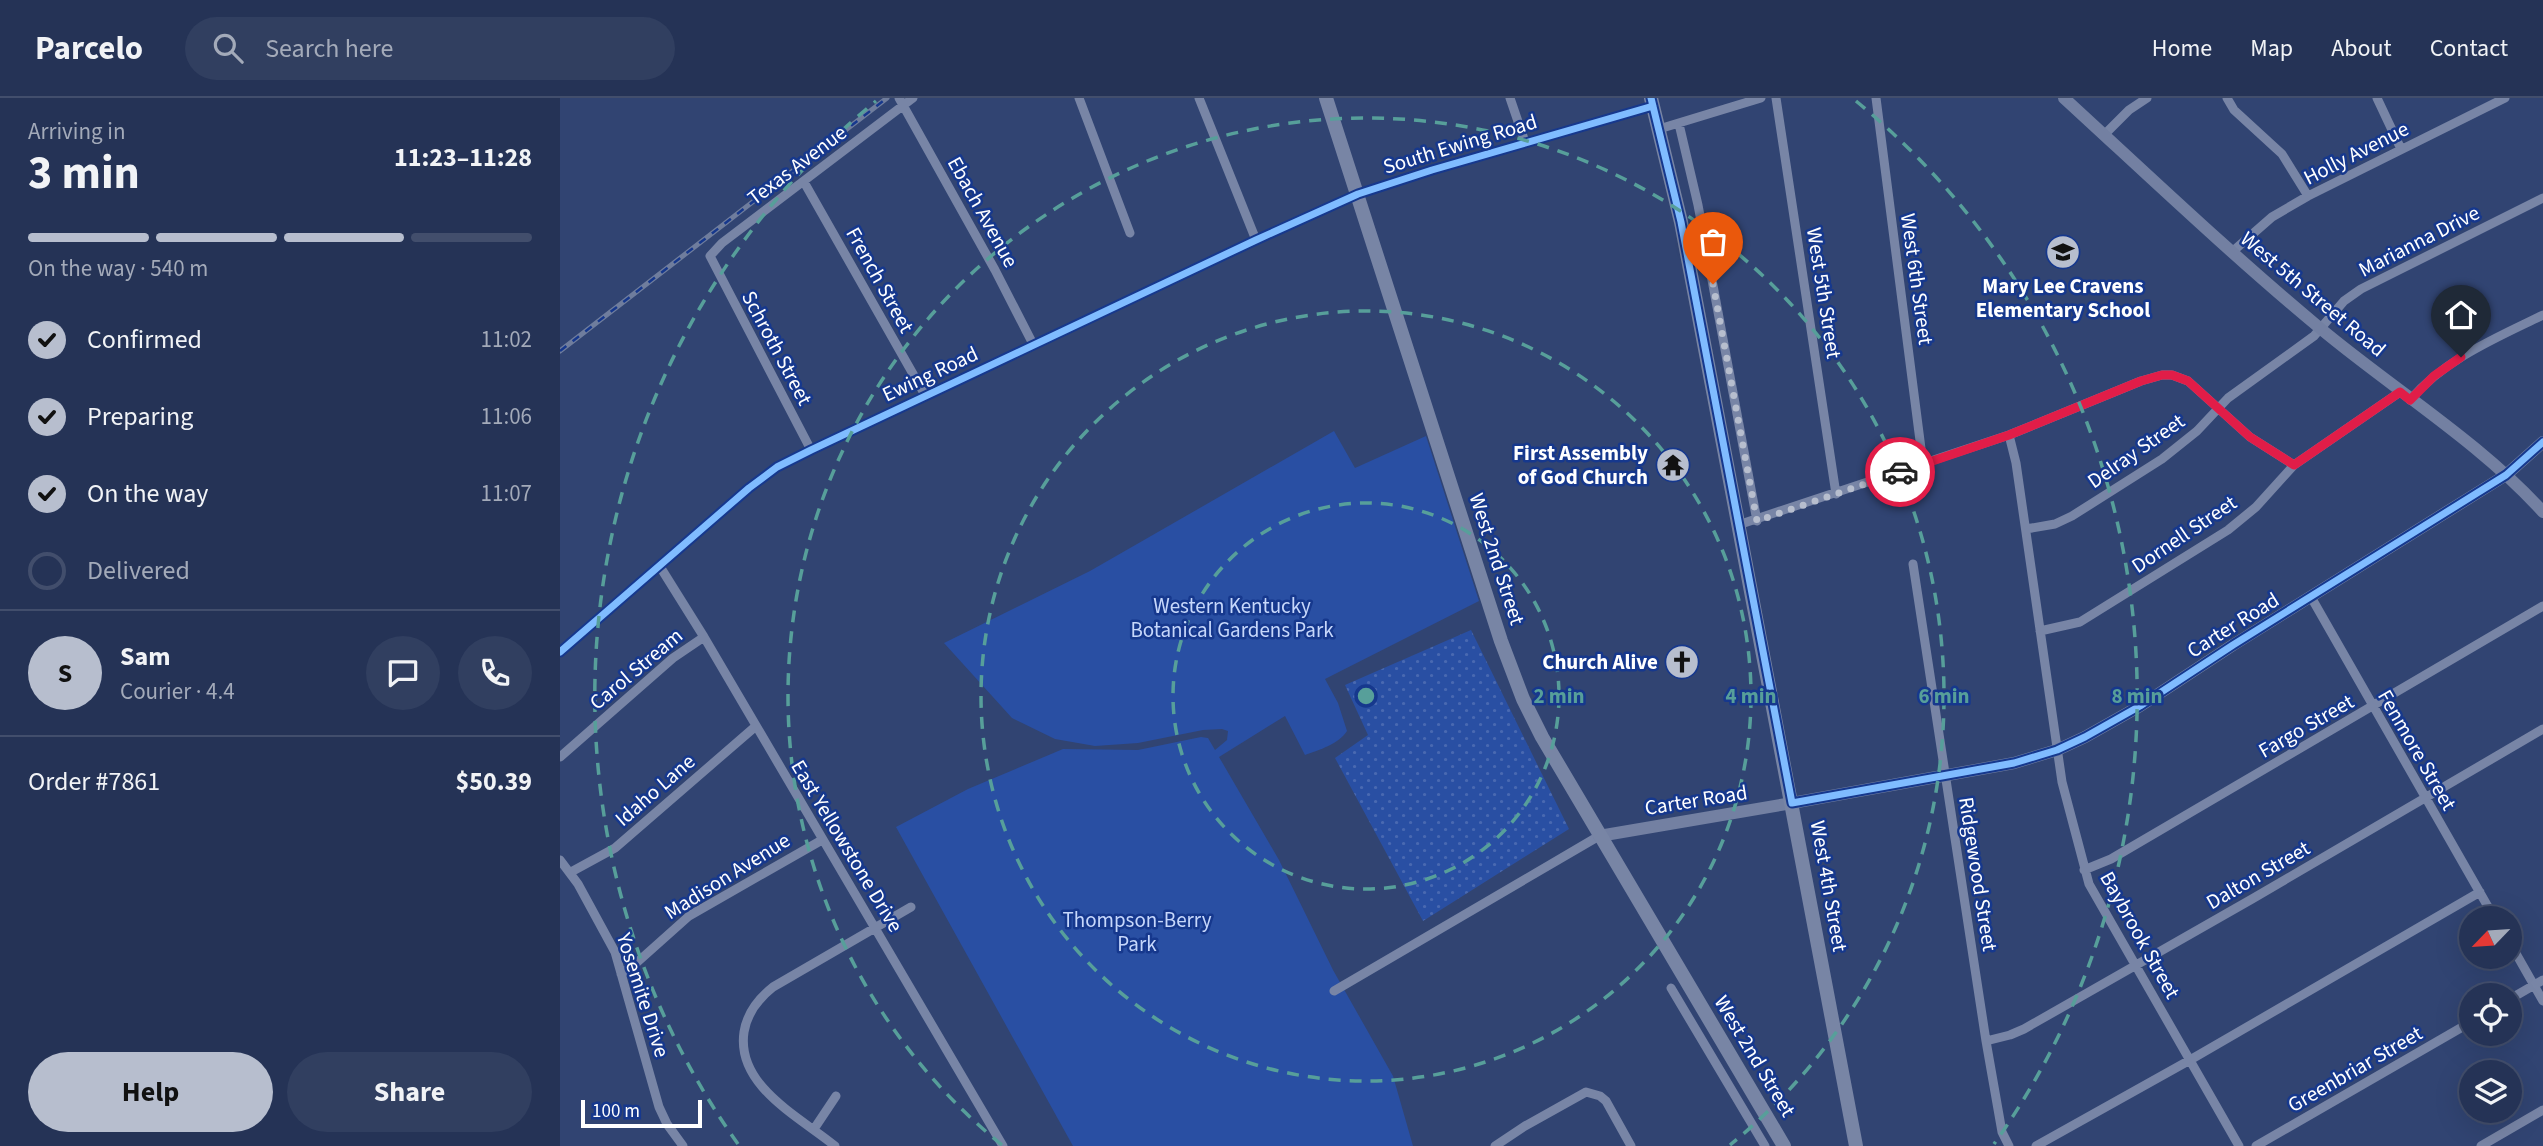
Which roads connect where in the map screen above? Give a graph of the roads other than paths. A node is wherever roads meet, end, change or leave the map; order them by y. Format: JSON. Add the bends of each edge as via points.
{"nodes":[{"id":1,"x":913,"y":98,"type":"edge"},
{"id":2,"x":1079,"y":98,"type":"edge"},
{"id":3,"x":1199,"y":98,"type":"edge"},
{"id":4,"x":1326,"y":98,"type":"edge"},
{"id":5,"x":1510,"y":98,"type":"edge"},
{"id":6,"x":1761,"y":98,"type":"edge"},
{"id":7,"x":1776,"y":98,"type":"edge"},
{"id":8,"x":1876,"y":98,"type":"edge"},
{"id":9,"x":2064,"y":98,"type":"edge"},
{"id":10,"x":2147,"y":98,"type":"edge"},
{"id":11,"x":2227,"y":98,"type":"edge"},
{"id":12,"x":2377,"y":98,"type":"edge"},
{"id":13,"x":2505,"y":98,"type":"edge"},
{"id":14,"x":901,"y":102,"type":"edge"},
{"id":15,"x":1652,"y":102,"type":"edge"},
{"id":16,"x":1679,"y":124,"type":"junction"},
{"id":17,"x":1659,"y":129,"type":"junction"},
{"id":18,"x":2104,"y":135,"type":"junction"},
{"id":19,"x":1525,"y":142,"type":"junction"},
{"id":20,"x":2401,"y":149,"type":"junction"},
{"id":21,"x":804,"y":182,"type":"junction"},
{"id":22,"x":1359,"y":194,"type":"junction"},
{"id":23,"x":2308,"y":196,"type":"junction"},
{"id":24,"x":2543,"y":198,"type":"edge"},
{"id":25,"x":1130,"y":233,"type":"dead end"},
{"id":26,"x":1256,"y":240,"type":"junction"},
{"id":27,"x":2232,"y":252,"type":"junction"},
{"id":28,"x":712,"y":263,"type":"joint"},
{"id":29,"x":2543,"y":315,"type":"edge"},
{"id":30,"x":2321,"y":329,"type":"junction"},
{"id":31,"x":1033,"y":344,"type":"junction"},
{"id":32,"x":925,"y":396,"type":"junction"},
{"id":33,"x":2405,"y":396,"type":"junction"},
{"id":34,"x":2217,"y":408,"type":"junction"},
{"id":35,"x":2009,"y":435,"type":"junction"},
{"id":36,"x":2543,"y":442,"type":"edge"},
{"id":37,"x":811,"y":450,"type":"junction"},
{"id":38,"x":1923,"y":464,"type":"junction"},
{"id":39,"x":2294,"y":465,"type":"junction"},
{"id":40,"x":2506,"y":475,"type":"junction"},
{"id":41,"x":1836,"y":494,"type":"junction"},
{"id":42,"x":2543,"y":512,"type":"edge"},
{"id":43,"x":1757,"y":521,"type":"junction"},
{"id":44,"x":1738,"y":525,"type":"junction"},
{"id":45,"x":2026,"y":529,"type":"junction"},
{"id":46,"x":1913,"y":564,"type":"dead end"},
{"id":47,"x":659,"y":565,"type":"junction"},
{"id":48,"x":2311,"y":597,"type":"junction"},
{"id":49,"x":2543,"y":606,"type":"edge"},
{"id":50,"x":2040,"y":631,"type":"junction"},
{"id":51,"x":704,"y":637,"type":"junction"},
{"id":52,"x":560,"y":652,"type":"edge"},
{"id":53,"x":2373,"y":707,"type":"junction"},
{"id":54,"x":756,"y":726,"type":"junction"},
{"id":55,"x":2543,"y":729,"type":"edge"},
{"id":56,"x":2057,"y":750,"type":"junction"},
{"id":57,"x":560,"y":757,"type":"edge"},
{"id":58,"x":1945,"y":775,"type":"junction"},
{"id":59,"x":2425,"y":798,"type":"junction"},
{"id":60,"x":1792,"y":803,"type":"junction"},
{"id":61,"x":1599,"y":836,"type":"junction"},
{"id":62,"x":822,"y":839,"type":"junction"},
{"id":63,"x":560,"y":860,"type":"edge"},
{"id":64,"x":2084,"y":870,"type":"junction"},
{"id":65,"x":571,"y":872,"type":"junction"},
{"id":66,"x":2480,"y":892,"type":"junction"},
{"id":67,"x":2488,"y":906,"type":"edge"},
{"id":68,"x":911,"y":908,"type":"dead end"},
{"id":69,"x":874,"y":927,"type":"junction"},
{"id":70,"x":2522,"y":964,"type":"edge"},
{"id":71,"x":2136,"y":966,"type":"junction"},
{"id":72,"x":621,"y":974,"type":"junction"},
{"id":73,"x":2543,"y":980,"type":"edge"},
{"id":74,"x":2534,"y":985,"type":"junction"},
{"id":75,"x":1671,"y":988,"type":"dead end"},
{"id":76,"x":1334,"y":991,"type":"dead end"},
{"id":77,"x":2522,"y":992,"type":"edge"},
{"id":78,"x":2543,"y":1001,"type":"edge"},
{"id":79,"x":1703,"y":1009,"type":"junction"},
{"id":80,"x":1688,"y":1016,"type":"junction"},
{"id":81,"x":2459,"y":1029,"type":"edge"},
{"id":82,"x":1986,"y":1041,"type":"junction"},
{"id":83,"x":2190,"y":1060,"type":"junction"},
{"id":84,"x":836,"y":1096,"type":"dead end"},
{"id":85,"x":2543,"y":1110,"type":"edge"},
{"id":86,"x":814,"y":1129,"type":"junction"},
{"id":87,"x":683,"y":1146,"type":"edge"},
{"id":88,"x":835,"y":1146,"type":"edge"},
{"id":89,"x":1003,"y":1146,"type":"edge"},
{"id":90,"x":1495,"y":1146,"type":"edge"},
{"id":91,"x":1631,"y":1146,"type":"edge"},
{"id":92,"x":1765,"y":1146,"type":"edge"},
{"id":93,"x":1784,"y":1146,"type":"edge"},
{"id":94,"x":1856,"y":1146,"type":"edge"},
{"id":95,"x":2009,"y":1146,"type":"edge"},
{"id":96,"x":2036,"y":1146,"type":"edge"},
{"id":97,"x":2239,"y":1146,"type":"edge"},
{"id":98,"x":2256,"y":1146,"type":"edge"},
{"id":99,"x":2481,"y":1146,"type":"edge"}],
"edges":[{"from":1,"to":14,"type":"street","name":"Texas Avenue"},
{"from":2,"to":25,"type":"street"},
{"from":3,"to":26,"type":"street"},
{"from":4,"to":22,"type":"main road","name":"West 2nd Street"},
{"from":5,"to":19,"type":"street"},
{"from":6,"to":16,"type":"street"},
{"from":7,"to":41,"type":"street","name":"West 5th Street"},
{"from":8,"to":38,"type":"street","name":"West 6th Street"},
{"from":9,"to":18,"type":"main road","name":"West 5th Street Road"},
{"from":10,"to":18,"type":"street"},
{"from":11,"to":23,"type":"street","via":[[2282,155]]},
{"from":12,"to":20,"type":"street"},
{"from":13,"to":20,"type":"street","name":"Holly Avenue"},
{"from":14,"to":21,"type":"street","name":"Texas Avenue"},
{"from":14,"to":31,"type":"street","name":"Ebach Avenue"},
{"from":15,"to":17,"type":"main road","name":"West 4th Street"},
{"from":15,"to":19,"type":"street","name":"South Ewing Road"},
{"from":16,"to":17,"type":"street"},
{"from":16,"to":43,"type":"street"},
{"from":17,"to":44,"type":"main road","name":"West 4th Street"},
{"from":18,"to":27,"type":"main road","name":"West 5th Street Road"},
{"from":19,"to":22,"type":"street","name":"South Ewing Road"},
{"from":20,"to":23,"type":"street","name":"Holly Avenue"},
{"from":21,"to":28,"type":"street","name":"Texas Avenue","via":[[722,243],[710,256]]},
{"from":21,"to":32,"type":"street","name":"French Street"},
{"from":22,"to":26,"type":"street","name":"Ewing Road"},
{"from":22,"to":61,"type":"main road","name":"West 2nd Street","via":[[1515,680]]},
{"from":23,"to":27,"type":"street","name":"Holly Avenue","via":[[2272,217]]},
{"from":24,"to":30,"type":"street","name":"Marianna Drive","via":[[2361,289],[2344,301]]},
{"from":26,"to":31,"type":"street","name":"Ewing Road"},
{"from":27,"to":30,"type":"main road","name":"West 5th Street Road"},
{"from":28,"to":37,"type":"street","name":"Schroth Street"},
{"from":29,"to":33,"type":"street","name":"Dornell Street","via":[[2451,363]]},
{"from":30,"to":33,"type":"main road","name":"West 5th Street Road"},
{"from":30,"to":34,"type":"street","name":"Delray Street"},
{"from":31,"to":32,"type":"street","name":"Ewing Road"},
{"from":32,"to":37,"type":"street","name":"Ewing Road"},
{"from":33,"to":39,"type":"street","name":"Dornell Street"},
{"from":33,"to":40,"type":"main road","name":"West 5th Street Road"},
{"from":34,"to":35,"type":"street","via":[[2188,381],[2162,375]]},
{"from":34,"to":39,"type":"street","via":[[2250,437]]},
{"from":34,"to":45,"type":"street","name":"Delray Street","via":[[2180,446],[2094,503],[2055,524]]},
{"from":35,"to":38,"type":"street"},
{"from":35,"to":45,"type":"street","name":"Baybrook Street"},
{"from":36,"to":40,"type":"main road","name":"Carter Road"},
{"from":37,"to":47,"type":"street","name":"Ewing Road","via":[[768,473]]},
{"from":38,"to":41,"type":"street"},
{"from":39,"to":50,"type":"street","name":"Dornell Street","via":[[2256,508],[2228,530],[2080,622]]},
{"from":40,"to":42,"type":"main road","name":"West 5th Street Road"},
{"from":40,"to":48,"type":"main road","name":"Carter Road"},
{"from":41,"to":43,"type":"street"},
{"from":43,"to":44,"type":"street"},
{"from":44,"to":60,"type":"main road","name":"West 4th Street"},
{"from":45,"to":50,"type":"street","name":"Baybrook Street"},
{"from":46,"to":58,"type":"street","name":"Ridgewood Street"},
{"from":47,"to":51,"type":"street","name":"East Yellowstone Drive"},
{"from":47,"to":52,"type":"street","name":"Ewing Road"},
{"from":48,"to":53,"type":"street","name":"Fenmore Street"},
{"from":48,"to":56,"type":"main road","name":"Carter Road","via":[[2140,706]]},
{"from":49,"to":53,"type":"street","name":"Fargo Street"},
{"from":50,"to":56,"type":"street","name":"Baybrook Street"},
{"from":51,"to":54,"type":"street","name":"East Yellowstone Drive"},
{"from":51,"to":57,"type":"street","name":"Carol Stream","via":[[673,658]]},
{"from":53,"to":59,"type":"street","name":"Fenmore Street"},
{"from":53,"to":64,"type":"street","name":"Fargo Street","via":[[2111,859]]},
{"from":54,"to":62,"type":"street","name":"East Yellowstone Drive"},
{"from":54,"to":65,"type":"street","name":"Idaho Lane","via":[[615,848]]},
{"from":55,"to":59,"type":"street","name":"Dalton Street"},
{"from":56,"to":58,"type":"main road","name":"Carter Road"},
{"from":56,"to":64,"type":"street","name":"Baybrook Street"},
{"from":58,"to":60,"type":"main road","name":"Carter Road"},
{"from":58,"to":82,"type":"street","name":"Ridgewood Street"},
{"from":59,"to":66,"type":"street","name":"Fenmore Street"},
{"from":59,"to":71,"type":"street","name":"Dalton Street"},
{"from":60,"to":61,"type":"main road","name":"Carter Road"},
{"from":60,"to":94,"type":"main road","name":"West 4th Street"},
{"from":61,"to":76,"type":"street"},
{"from":61,"to":79,"type":"main road","name":"West 2nd Street"},
{"from":62,"to":69,"type":"street","name":"East Yellowstone Drive"},
{"from":62,"to":72,"type":"street","name":"Madison Avenue","via":[[688,916]]},
{"from":63,"to":65,"type":"street","name":"Yosemite Drive"},
{"from":64,"to":71,"type":"street","name":"Baybrook Street"},
{"from":65,"to":72,"type":"street","name":"Yosemite Drive","via":[[611,942]]},
{"from":66,"to":67,"type":"street","name":"Fenmore Street"},
{"from":66,"to":83,"type":"street"},
{"from":68,"to":69,"type":"street"},
{"from":69,"to":86,"type":"street","via":[[773,987],[757,1001],[747,1019],[743,1041],[751,1073],[773,1098]]},
{"from":69,"to":89,"type":"street","name":"East Yellowstone Drive"},
{"from":70,"to":74,"type":"street"},
{"from":71,"to":82,"type":"street","name":"Dalton Street","via":[[2024,1029]]},
{"from":71,"to":83,"type":"street","name":"Baybrook Street"},
{"from":72,"to":87,"type":"street","name":"Yosemite Drive","via":[[659,1107]]},
{"from":73,"to":74,"type":"street"},
{"from":74,"to":77,"type":"street"},
{"from":74,"to":78,"type":"street"},
{"from":75,"to":80,"type":"street","name":"West 2nd Street"},
{"from":79,"to":80,"type":"street"},
{"from":79,"to":93,"type":"main road","name":"West 2nd Street"},
{"from":80,"to":92,"type":"street","name":"West 2nd Street"},
{"from":81,"to":98,"type":"street","name":"Greenbriar Street"},
{"from":82,"to":95,"type":"street","name":"Ridgewood Street","via":[[2002,1132]]},
{"from":83,"to":96,"type":"street"},
{"from":83,"to":97,"type":"street","name":"Baybrook Street"},
{"from":84,"to":86,"type":"street"},
{"from":85,"to":99,"type":"street"},
{"from":86,"to":88,"type":"street"},
{"from":90,"to":91,"type":"street","via":[[1586,1093],[1606,1101]]}]}
